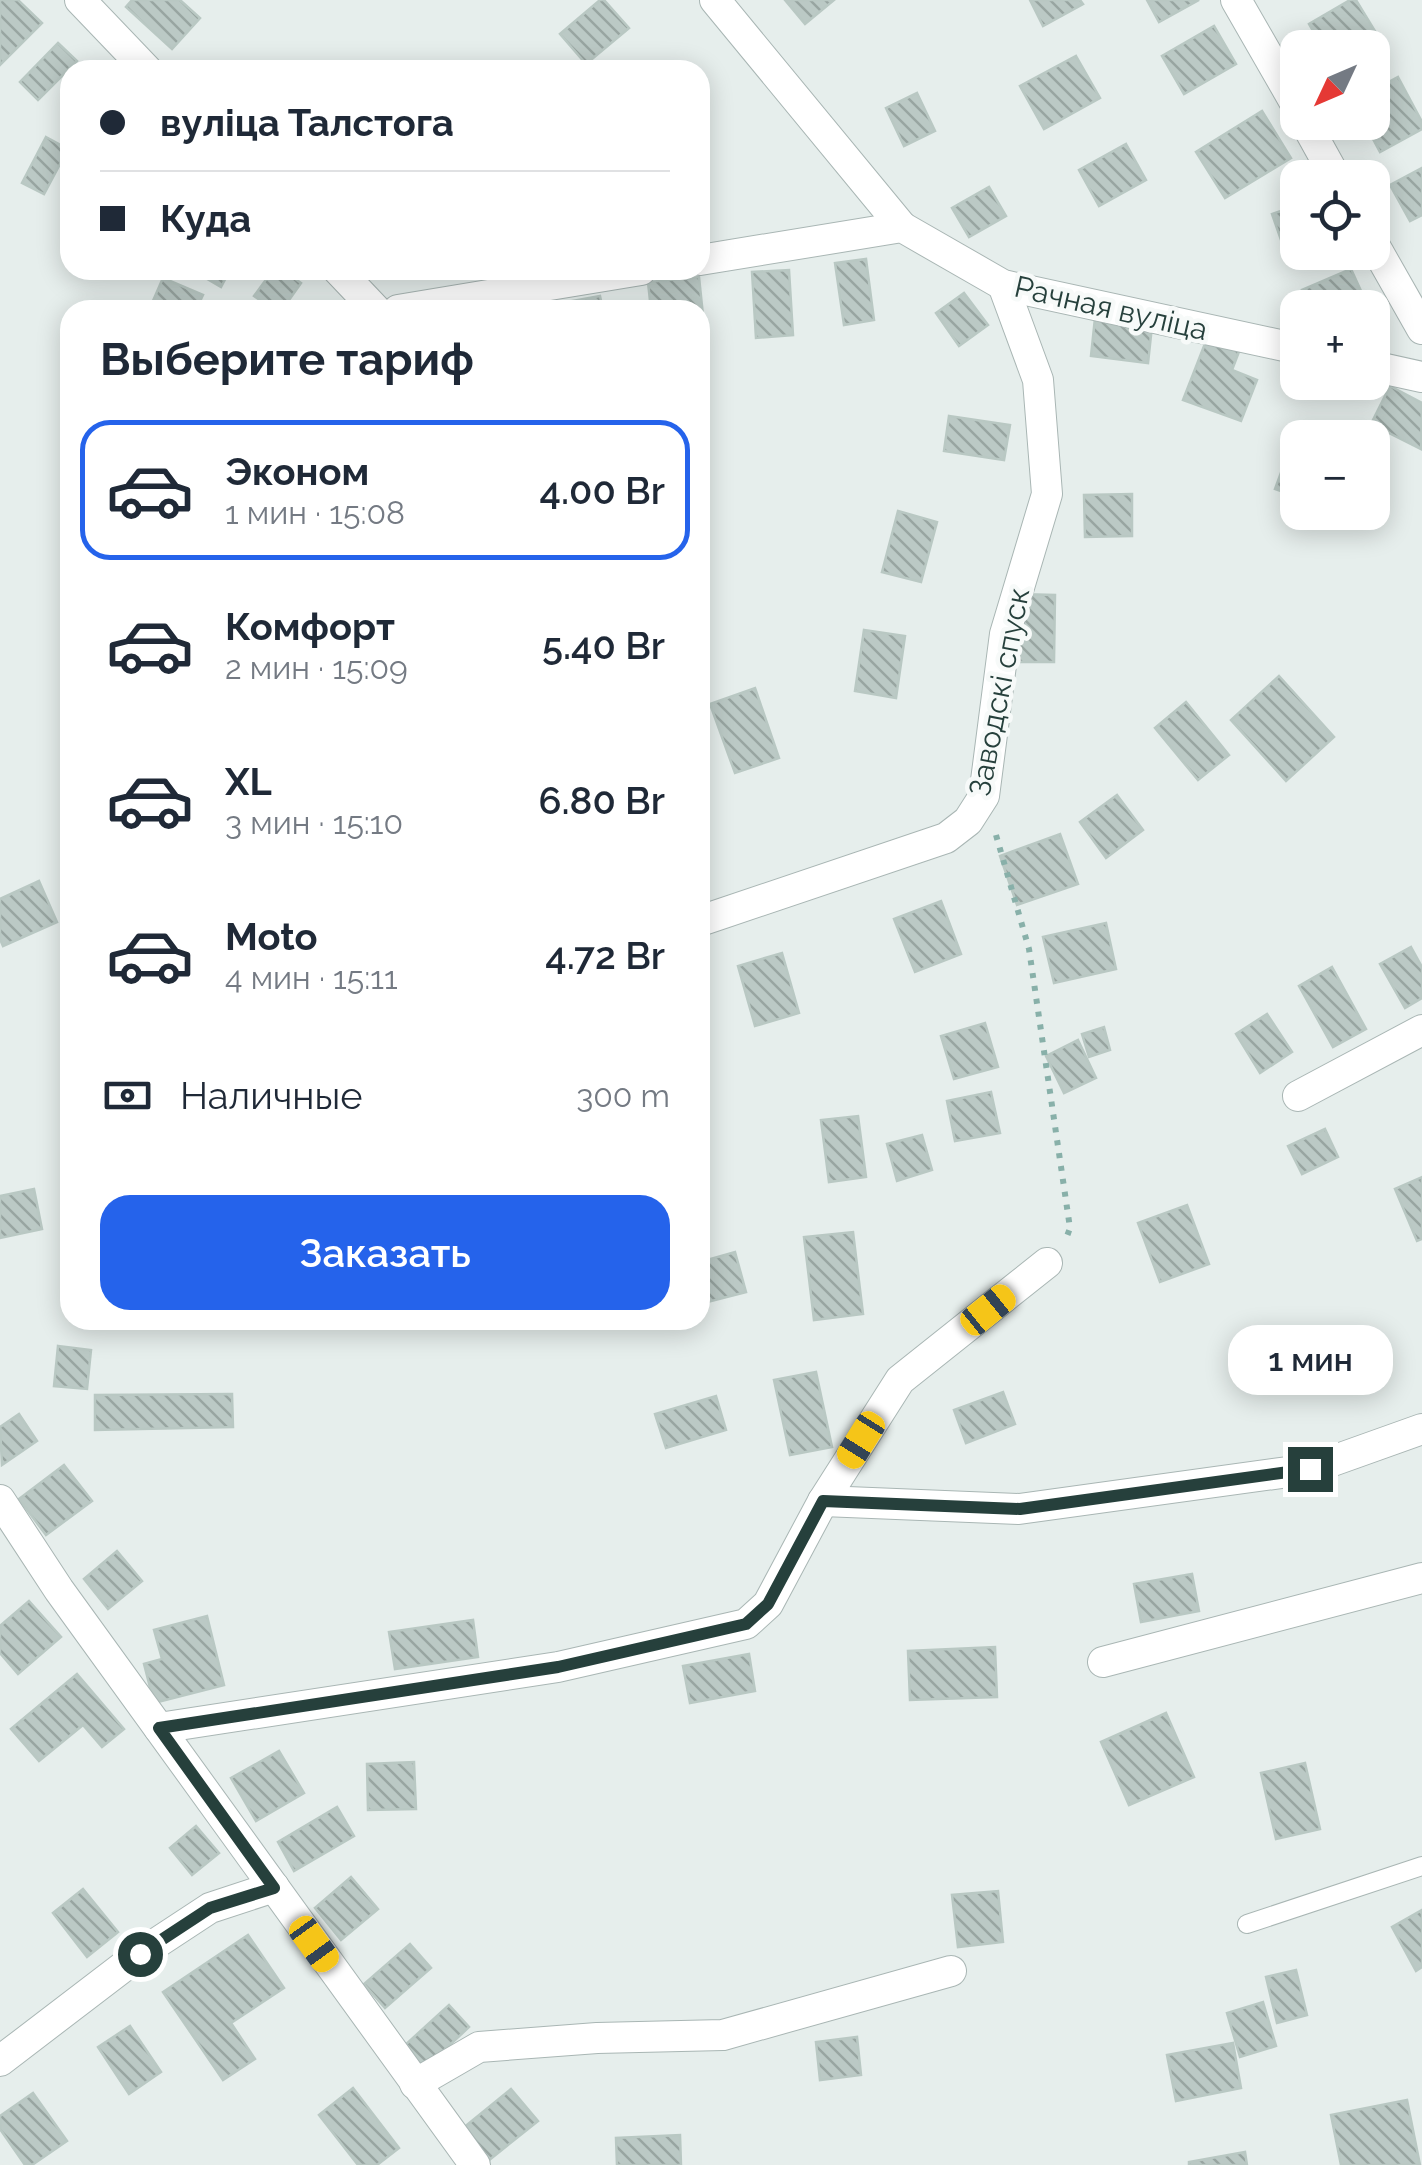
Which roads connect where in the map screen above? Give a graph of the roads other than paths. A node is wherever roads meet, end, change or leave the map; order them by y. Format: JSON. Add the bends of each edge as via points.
{"nodes":[{"id":1,"x":80,"y":0,"type":"edge"},
{"id":2,"x":714,"y":0,"type":"edge"},
{"id":3,"x":1236,"y":0,"type":"edge"},
{"id":4,"x":137,"y":60,"type":"edge"},
{"id":5,"x":1280,"y":77,"type":"edge"},
{"id":6,"x":902,"y":227,"type":"junction"},
{"id":7,"x":710,"y":258,"type":"edge"},
{"id":8,"x":1388,"y":270,"type":"edge"},
{"id":9,"x":348,"y":280,"type":"edge"},
{"id":10,"x":580,"y":280,"type":"edge"},
{"id":11,"x":1003,"y":285,"type":"junction"},
{"id":12,"x":366,"y":300,"type":"edge"},
{"id":13,"x":459,"y":300,"type":"edge"},
{"id":14,"x":1422,"y":329,"type":"edge"},
{"id":15,"x":1280,"y":345,"type":"edge"},
{"id":16,"x":1390,"y":370,"type":"edge"},
{"id":17,"x":1422,"y":377,"type":"edge"},
{"id":18,"x":710,"y":918,"type":"edge"},
{"id":19,"x":1422,"y":1030,"type":"edge"},
{"id":20,"x":1298,"y":1096,"type":"dead end"},
{"id":21,"x":1047,"y":1263,"type":"road end"},
{"id":22,"x":1422,"y":1430,"type":"edge"},
{"id":23,"x":0,"y":1500,"type":"edge"},
{"id":24,"x":823,"y":1501,"type":"junction"},
{"id":25,"x":1422,"y":1578,"type":"edge"},
{"id":26,"x":1103,"y":1662,"type":"dead end"},
{"id":27,"x":159,"y":1728,"type":"junction"},
{"id":28,"x":1422,"y":1866,"type":"edge"},
{"id":29,"x":274,"y":1888,"type":"junction"},
{"id":30,"x":1246,"y":1924,"type":"dead end"},
{"id":31,"x":951,"y":1971,"type":"dead end"},
{"id":32,"x":0,"y":2061,"type":"edge"},
{"id":33,"x":415,"y":2084,"type":"junction"},
{"id":34,"x":475,"y":2165,"type":"edge"}],
"edges":[{"from":1,"to":4,"type":"street"},
{"from":2,"to":6,"type":"street"},
{"from":3,"to":5,"type":"street"},
{"from":6,"to":7,"type":"street"},
{"from":6,"to":11,"type":"street","name":"Рачная вуліца"},
{"from":8,"to":14,"type":"street"},
{"from":9,"to":12,"type":"street"},
{"from":10,"to":13,"type":"street"},
{"from":11,"to":15,"type":"street","name":"Рачная вуліца"},
{"from":11,"to":18,"type":"street","name":"Заводскі спуск","via":[[1038,380],[1048,494],[1004,634],[984,796],[946,838]]},
{"from":16,"to":17,"type":"street"},
{"from":19,"to":20,"type":"street"},
{"from":21,"to":24,"type":"street","via":[[900,1380]]},
{"from":22,"to":24,"type":"street","via":[[1310,1469],[1020,1509]]},
{"from":23,"to":27,"type":"street"},
{"from":24,"to":27,"type":"street","via":[[768,1604],[746,1624],[558,1667]]},
{"from":25,"to":26,"type":"street"},
{"from":27,"to":29,"type":"street"},
{"from":28,"to":30,"type":"lane"},
{"from":29,"to":32,"type":"street","via":[[210,1908]]},
{"from":29,"to":33,"type":"street"},
{"from":31,"to":33,"type":"street","via":[[723,2035],[479,2047]]},
{"from":33,"to":34,"type":"street"}]}
